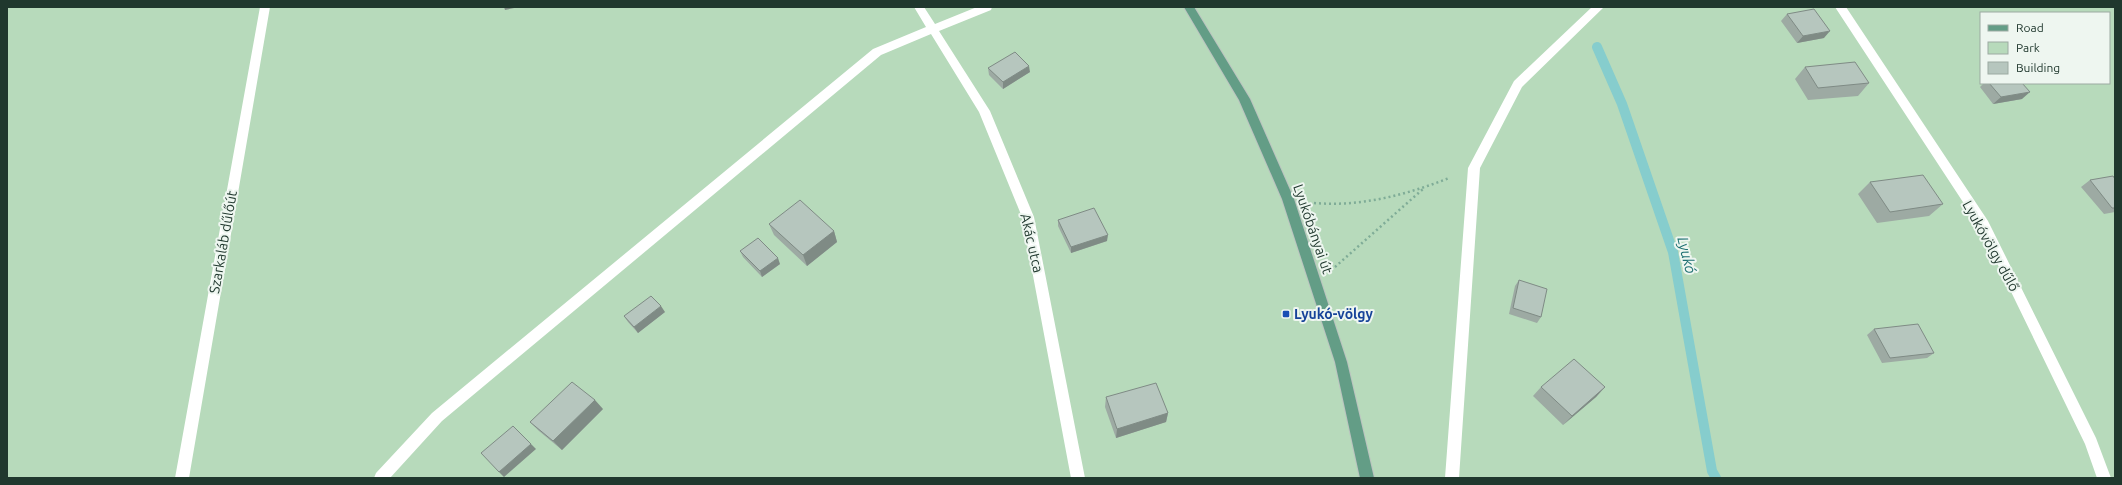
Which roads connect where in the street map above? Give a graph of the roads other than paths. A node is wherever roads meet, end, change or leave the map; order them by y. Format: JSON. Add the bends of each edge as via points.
{"nodes":[{"id":1,"x":265,"y":7,"type":"edge"},
{"id":2,"x":919,"y":7,"type":"edge"},
{"id":3,"x":987,"y":7,"type":"edge"},
{"id":4,"x":1189,"y":7,"type":"edge"},
{"id":5,"x":1599,"y":7,"type":"edge"},
{"id":6,"x":1840,"y":7,"type":"edge"},
{"id":7,"x":933,"y":30,"type":"junction"},
{"id":8,"x":182,"y":478,"type":"edge"},
{"id":9,"x":381,"y":478,"type":"edge"},
{"id":10,"x":1078,"y":478,"type":"edge"},
{"id":11,"x":1367,"y":478,"type":"edge"},
{"id":12,"x":1452,"y":478,"type":"edge"},
{"id":13,"x":2104,"y":478,"type":"edge"}],
"edges":[{"from":1,"to":8,"type":"street","name":"Szarkaláb dűlőút"},
{"from":2,"to":7,"type":"street","name":"Akác utca"},
{"from":3,"to":7,"type":"street"},
{"from":4,"to":11,"type":"main road","name":"Lyukóbányai út","via":[[1244,99],[1288,199],[1341,362]]},
{"from":5,"to":12,"type":"street","via":[[1518,84],[1474,168]]},
{"from":6,"to":13,"type":"street","name":"Lyukóvölgy dűlő","via":[[1984,226],[2091,442]]},
{"from":7,"to":9,"type":"street","via":[[877,52],[437,417]]},
{"from":7,"to":10,"type":"street","name":"Akác utca","via":[[984,111],[1028,217]]}]}
